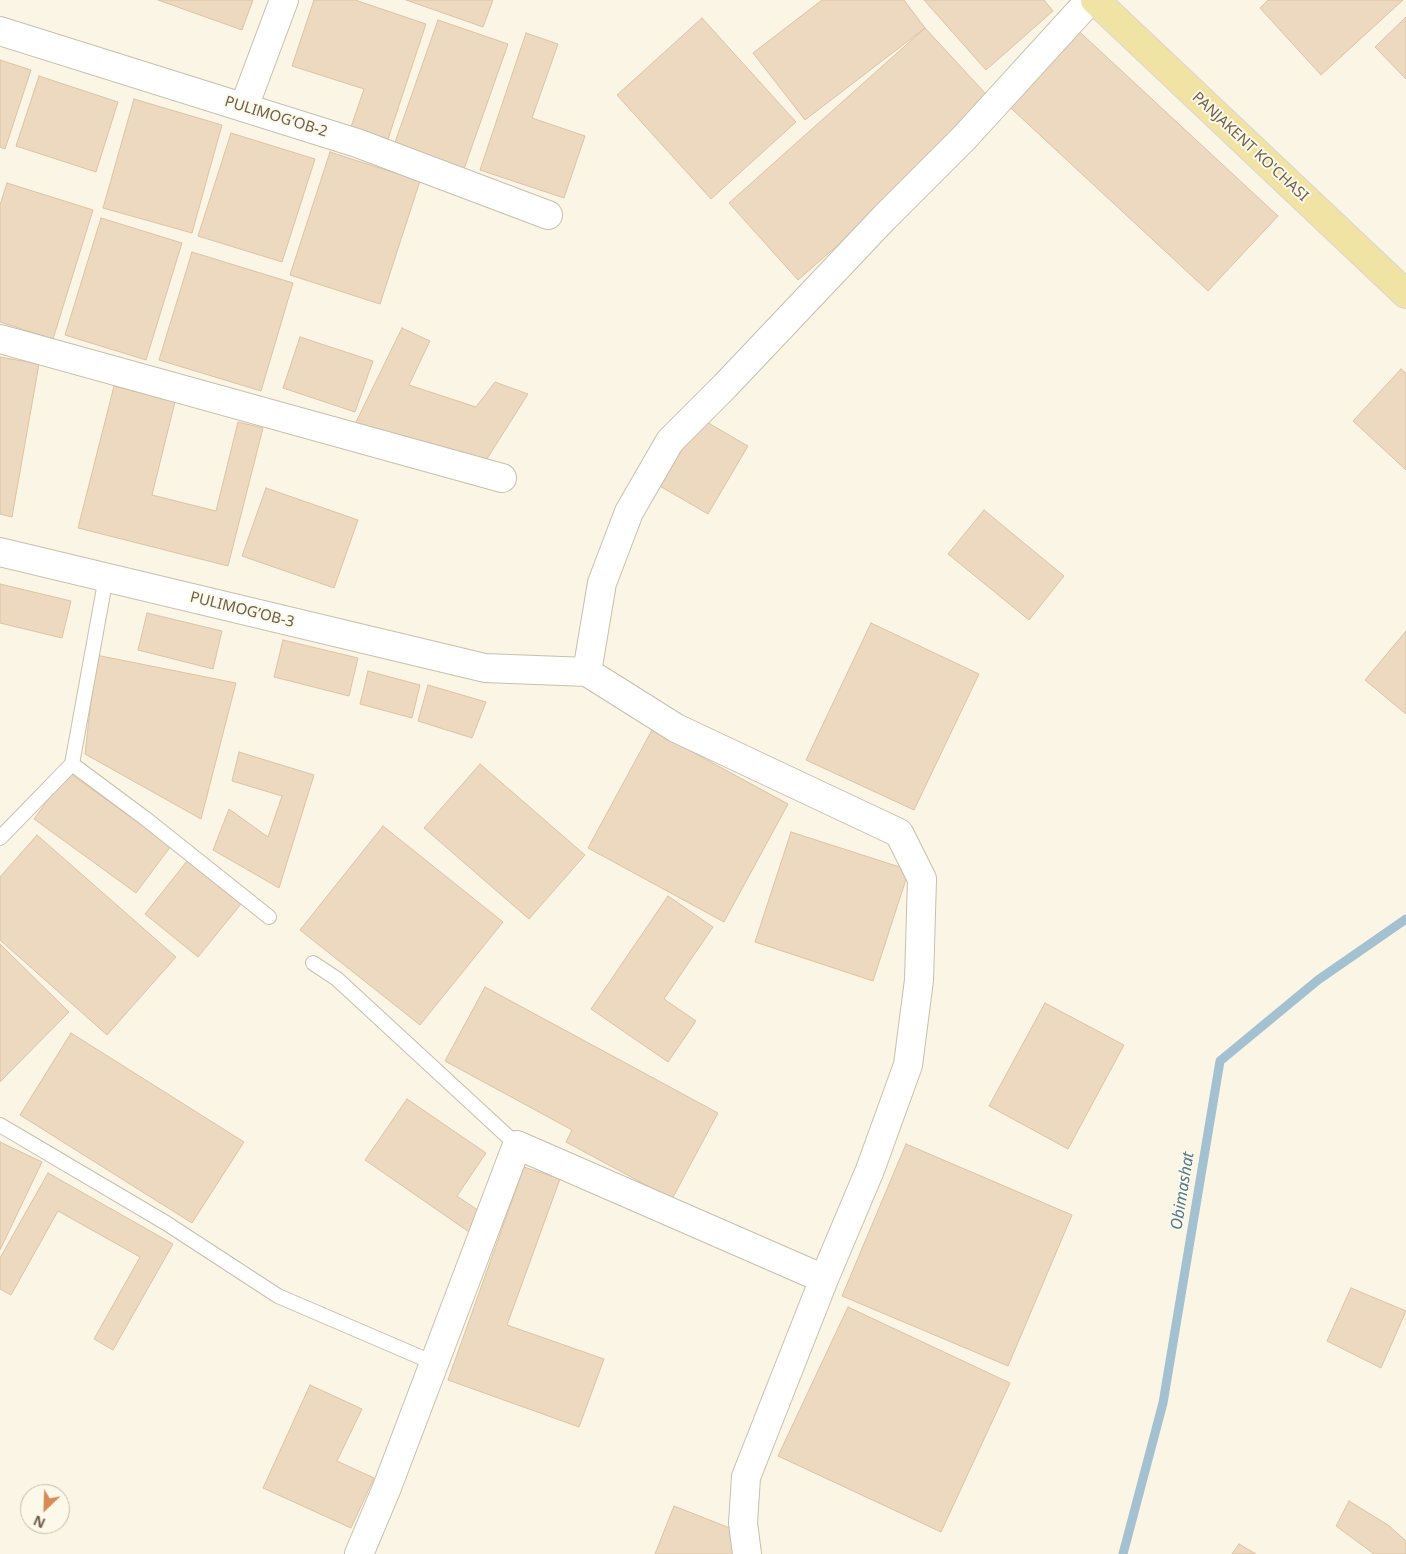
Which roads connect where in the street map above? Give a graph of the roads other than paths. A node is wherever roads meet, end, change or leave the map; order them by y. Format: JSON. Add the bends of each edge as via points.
{"nodes":[{"id":1,"x":284,"y":0,"type":"edge"},
{"id":2,"x":1090,"y":0,"type":"edge"},
{"id":3,"x":1095,"y":0,"type":"edge"},
{"id":4,"x":0,"y":31,"type":"edge"},
{"id":5,"x":244,"y":107,"type":"junction"},
{"id":6,"x":548,"y":215,"type":"dead end"},
{"id":7,"x":1406,"y":294,"type":"edge"},
{"id":8,"x":0,"y":339,"type":"edge"},
{"id":9,"x":502,"y":478,"type":"dead end"},
{"id":10,"x":0,"y":552,"type":"edge"},
{"id":11,"x":106,"y":577,"type":"junction"},
{"id":12,"x":587,"y":672,"type":"junction"},
{"id":13,"x":72,"y":764,"type":"junction"},
{"id":14,"x":0,"y":838,"type":"edge"},
{"id":15,"x":269,"y":917,"type":"dead end"},
{"id":16,"x":313,"y":963,"type":"dead end"},
{"id":17,"x":0,"y":1125,"type":"edge"},
{"id":18,"x":517,"y":1145,"type":"junction"},
{"id":19,"x":824,"y":1278,"type":"junction"},
{"id":20,"x":434,"y":1363,"type":"junction"},
{"id":21,"x":359,"y":1554,"type":"edge"},
{"id":22,"x":747,"y":1554,"type":"edge"}],
"edges":[{"from":1,"to":5,"type":"street"},
{"from":2,"to":12,"type":"street","via":[[965,136],[670,441],[629,512],[602,583]]},
{"from":3,"to":7,"type":"main road","name":"PANJAKENT KO'CHASI"},
{"from":4,"to":5,"type":"street","name":"PULIMOG’OB-2"},
{"from":5,"to":6,"type":"street","name":"PULIMOG’OB-2","via":[[357,143]]},
{"from":8,"to":9,"type":"street"},
{"from":10,"to":11,"type":"street","name":"PULIMOG’OB-3"},
{"from":11,"to":12,"type":"street","name":"PULIMOG’OB-3","via":[[485,668]]},
{"from":11,"to":13,"type":"lane"},
{"from":12,"to":19,"type":"street","via":[[676,728],[899,834],[922,879],[919,980],[908,1065],[870,1170]]},
{"from":13,"to":14,"type":"lane"},
{"from":13,"to":15,"type":"lane"},
{"from":16,"to":18,"type":"lane","via":[[337,979]]},
{"from":17,"to":20,"type":"lane","via":[[166,1223],[278,1296]]},
{"from":18,"to":19,"type":"street"},
{"from":18,"to":20,"type":"street"},
{"from":19,"to":22,"type":"street","via":[[746,1476],[743,1523]]},
{"from":20,"to":21,"type":"street"}]}
